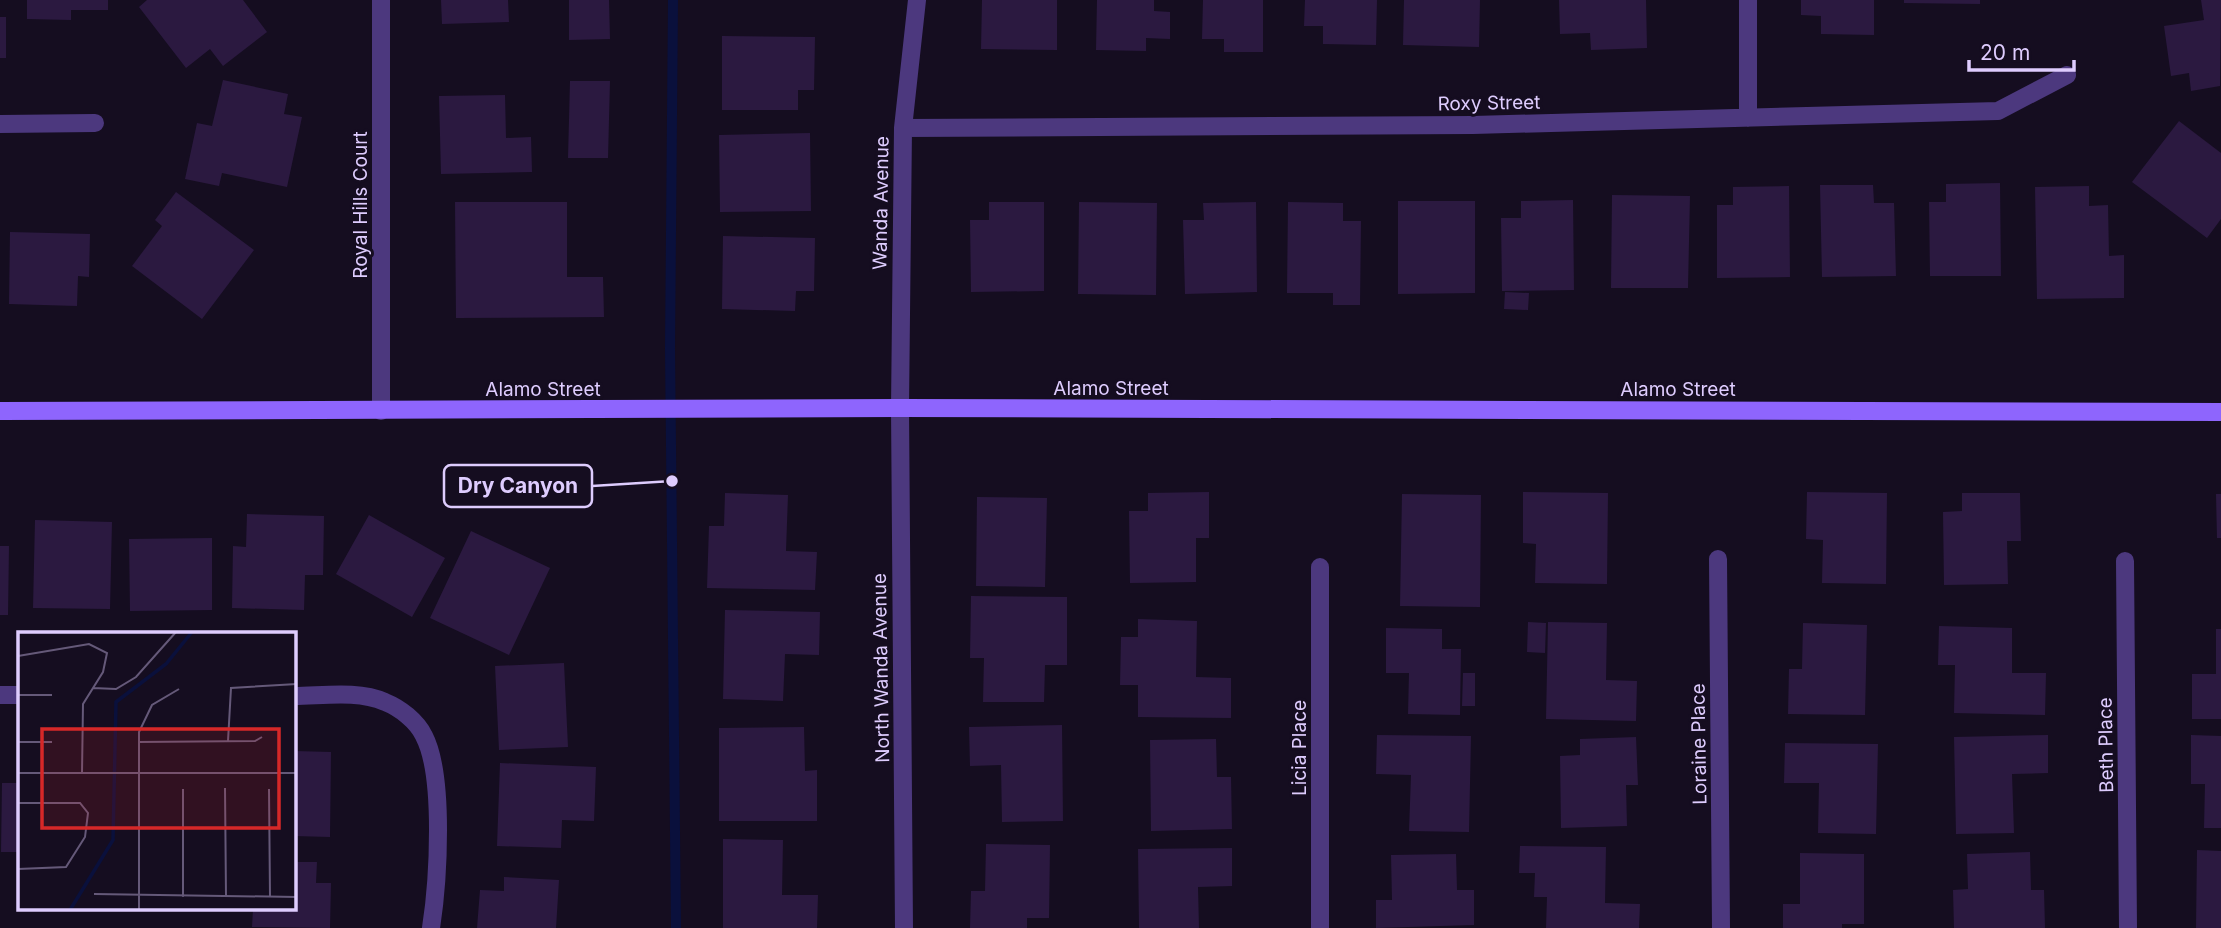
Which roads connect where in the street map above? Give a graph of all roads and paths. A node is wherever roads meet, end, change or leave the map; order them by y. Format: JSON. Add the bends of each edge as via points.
{"nodes":[{"id":1,"x":381,"y":0,"type":"edge"},
{"id":2,"x":917,"y":0,"type":"edge"},
{"id":3,"x":1748,"y":0,"type":"edge"},
{"id":4,"x":2067,"y":75,"type":"dead end"},
{"id":5,"x":1748,"y":118,"type":"junction"},
{"id":6,"x":95,"y":123,"type":"dead end"},
{"id":7,"x":0,"y":124,"type":"edge"},
{"id":8,"x":903,"y":128,"type":"junction"},
{"id":9,"x":900,"y":408,"type":"junction"},
{"id":10,"x":0,"y":411,"type":"edge"},
{"id":11,"x":381,"y":411,"type":"junction"},
{"id":12,"x":2221,"y":412,"type":"edge"},
{"id":13,"x":1718,"y":559,"type":"dead end"},
{"id":14,"x":2125,"y":561,"type":"dead end"},
{"id":15,"x":1320,"y":567,"type":"dead end"},
{"id":16,"x":0,"y":695,"type":"edge"},
{"id":17,"x":18,"y":695,"type":"edge"},
{"id":18,"x":296,"y":696,"type":"edge"},
{"id":19,"x":431,"y":928,"type":"edge"},
{"id":20,"x":904,"y":928,"type":"edge"},
{"id":21,"x":1320,"y":928,"type":"edge"},
{"id":22,"x":1721,"y":928,"type":"edge"},
{"id":23,"x":2129,"y":928,"type":"edge"}],
"edges":[{"from":1,"to":11,"type":"street","name":"Royal Hills Court"},
{"from":2,"to":8,"type":"street","name":"Wanda Avenue"},
{"from":3,"to":5,"type":"street"},
{"from":4,"to":5,"type":"street","name":"Roxy Street","via":[[1998,111]]},
{"from":5,"to":8,"type":"street","name":"Roxy Street","via":[[1473,125]]},
{"from":6,"to":7,"type":"street"},
{"from":8,"to":9,"type":"street","name":"Wanda Avenue"},
{"from":9,"to":11,"type":"main road","name":"Alamo Street"},
{"from":9,"to":12,"type":"main road","name":"Alamo Street"},
{"from":9,"to":20,"type":"street","name":"North Wanda Avenue"},
{"from":10,"to":11,"type":"main road","name":"Alamo Street"},
{"from":13,"to":22,"type":"street","name":"Loraine Place"},
{"from":14,"to":23,"type":"street","name":"Beth Place"},
{"from":15,"to":21,"type":"street","name":"Licia Place"},
{"from":16,"to":17,"type":"street"},
{"from":18,"to":19,"type":"street","via":[[383,701],[407,714],[424,736],[436,794],[436,897]]}]}
